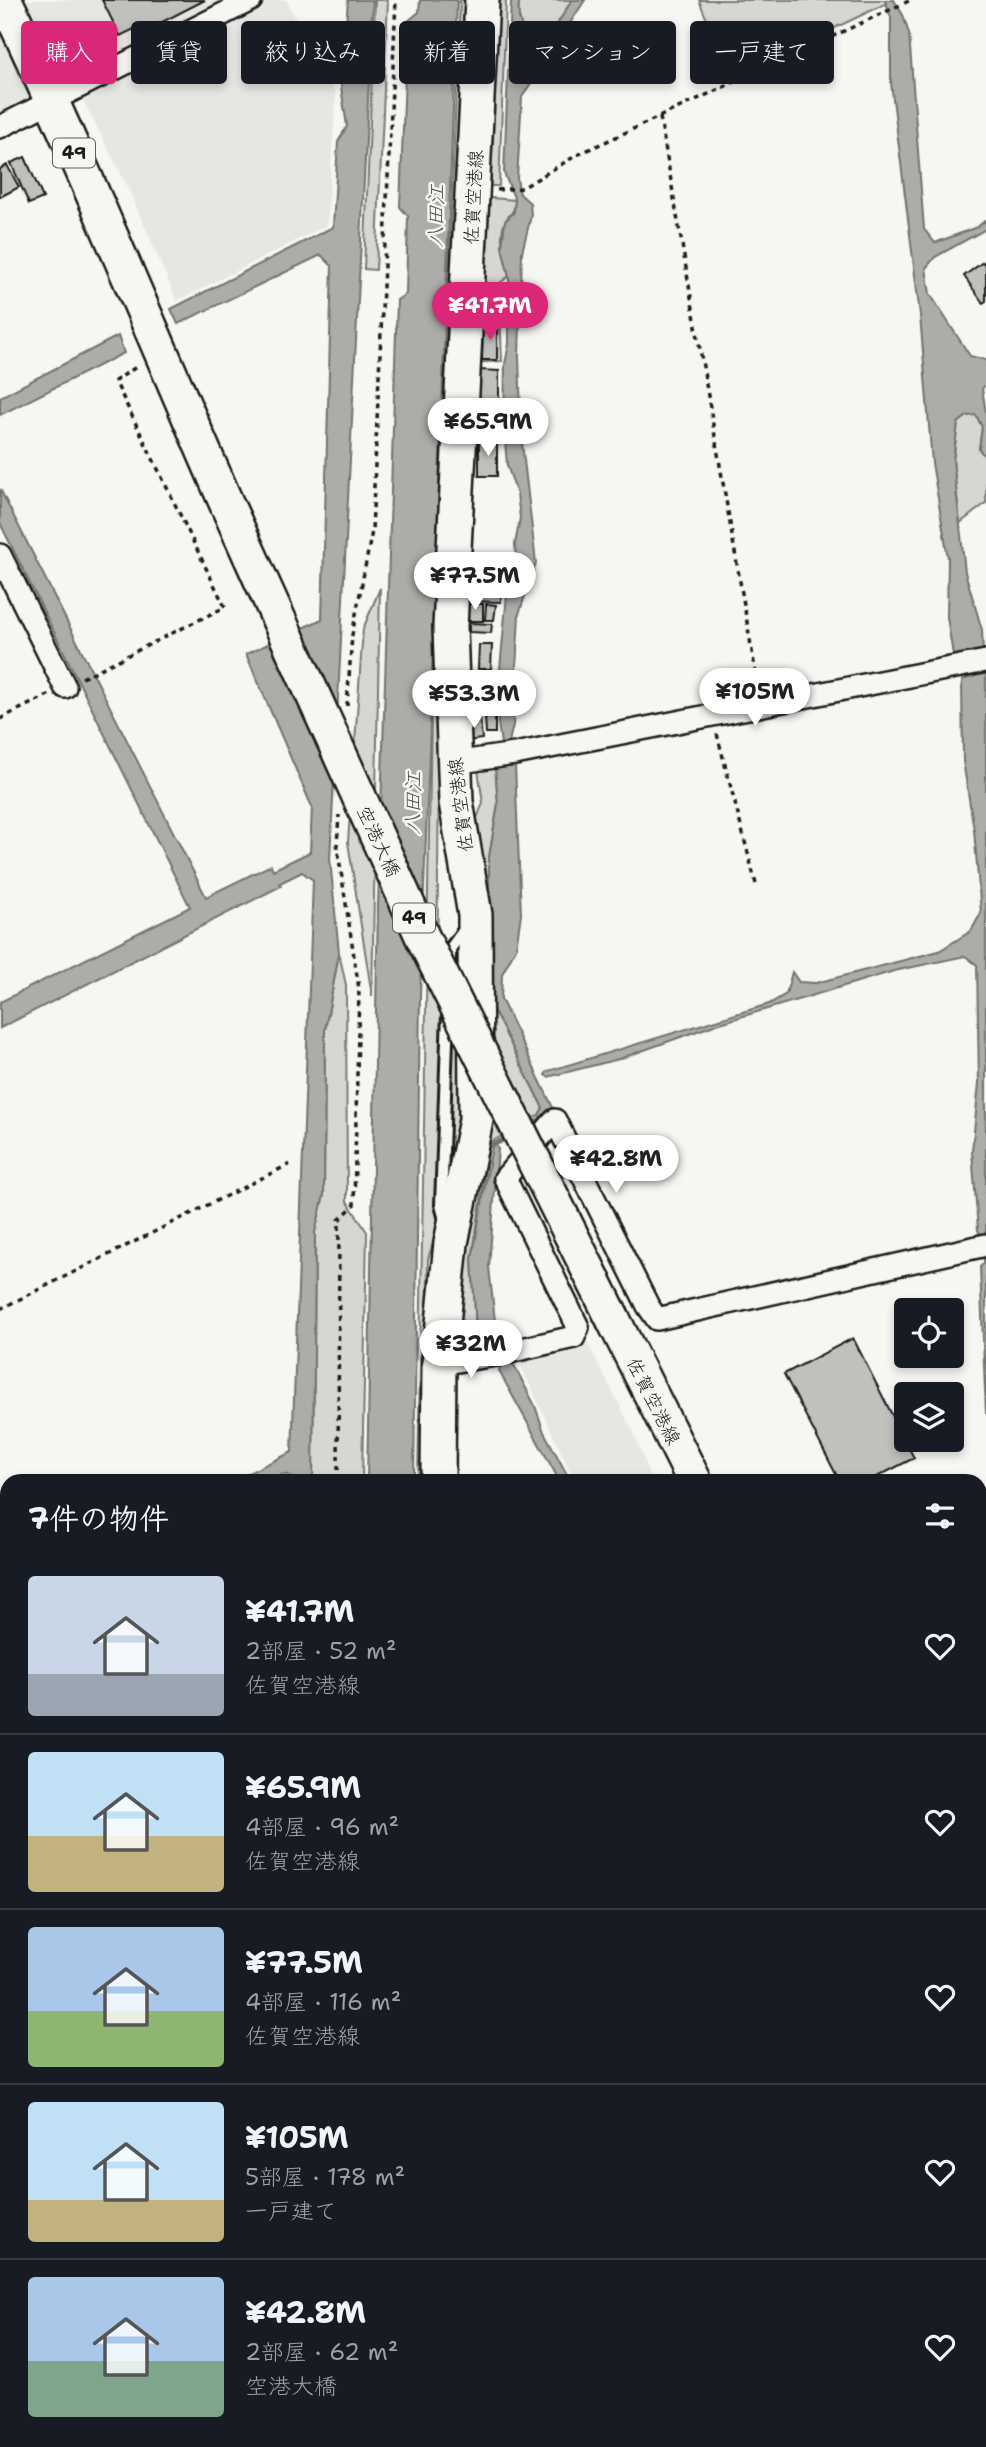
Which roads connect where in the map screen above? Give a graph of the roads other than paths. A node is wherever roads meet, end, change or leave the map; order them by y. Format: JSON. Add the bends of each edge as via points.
{"nodes":[{"id":1,"x":5,"y":0,"type":"edge"},
{"id":2,"x":251,"y":0,"type":"edge"},
{"id":3,"x":482,"y":0,"type":"edge"},
{"id":4,"x":53,"y":102,"type":"junction"},
{"id":5,"x":0,"y":127,"type":"edge"},
{"id":6,"x":0,"y":555,"type":"edge"},
{"id":7,"x":986,"y":661,"type":"edge"},
{"id":8,"x":65,"y":687,"type":"road end"},
{"id":9,"x":454,"y":763,"type":"junction"},
{"id":10,"x":984,"y":1245,"type":"edge"},
{"id":11,"x":614,"y":1321,"type":"joint"},
{"id":12,"x":439,"y":1364,"type":"junction"},
{"id":13,"x":438,"y":1474,"type":"edge"},
{"id":14,"x":691,"y":1474,"type":"edge"}],
"edges":[{"from":1,"to":4,"type":"main road","number":"49"},
{"from":2,"to":4,"type":"street"},
{"from":3,"to":9,"type":"main road","name":"佐賀空港線","via":[[450,627]]},
{"from":4,"to":5,"type":"street"},
{"from":4,"to":11,"type":"main road","name":"空港大橋","number":"49","bridge":true,"via":[[140,309],[423,938]]},
{"from":6,"to":8,"type":"street"},
{"from":7,"to":9,"type":"street"},
{"from":9,"to":12,"type":"main road","name":"佐賀空港線","via":[[475,915],[476,1119],[451,1243]]},
{"from":10,"to":12,"type":"street","via":[[657,1319],[555,1120],[505,1178],[578,1327],[574,1337]]},
{"from":11,"to":14,"type":"main road","name":"佐賀空港線","number":"49"},
{"from":12,"to":13,"type":"main road","name":"佐賀空港線"}]}
